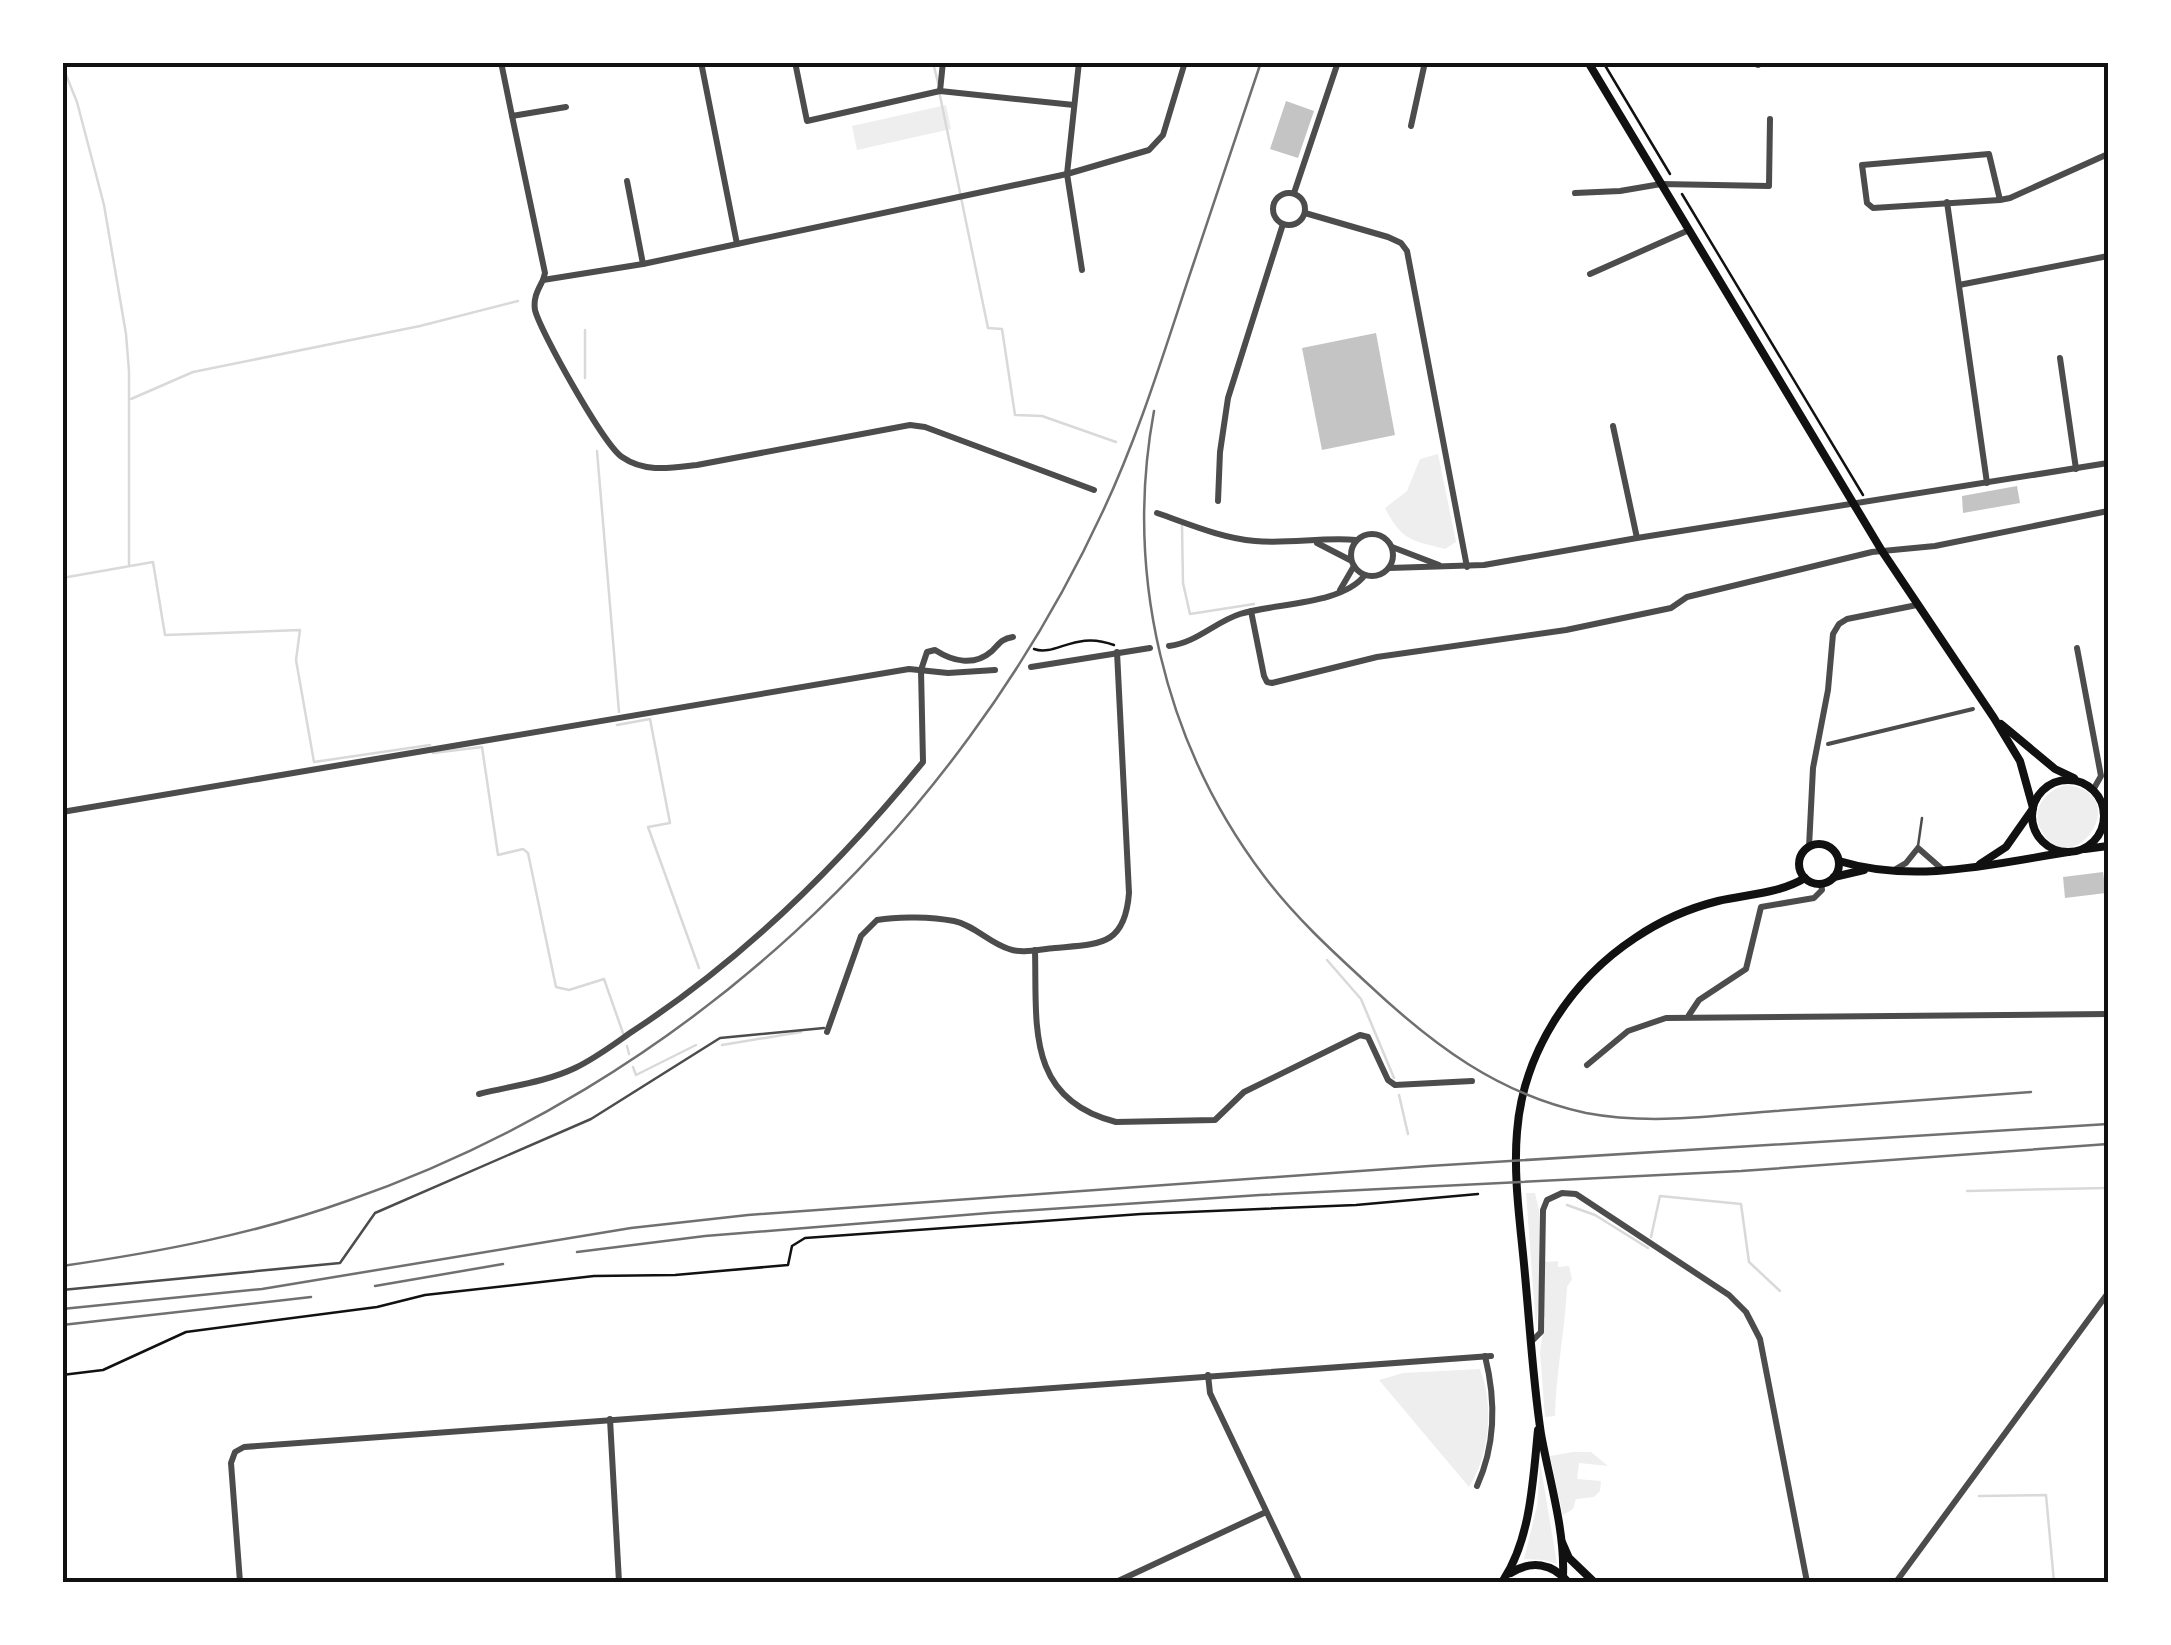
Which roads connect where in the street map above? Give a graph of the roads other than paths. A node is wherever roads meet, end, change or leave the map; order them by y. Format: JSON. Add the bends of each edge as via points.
{"nodes":[{"id":1,"x":501,"y":62,"type":"edge"},
{"id":2,"x":700,"y":62,"type":"edge"},
{"id":3,"x":795,"y":62,"type":"edge"},
{"id":4,"x":943,"y":62,"type":"edge"},
{"id":5,"x":1079,"y":62,"type":"edge"},
{"id":6,"x":1186,"y":62,"type":"edge"},
{"id":7,"x":1338,"y":62,"type":"edge"},
{"id":8,"x":1425,"y":62,"type":"edge"},
{"id":9,"x":1588,"y":62,"type":"edge"},
{"id":10,"x":940,"y":91,"type":"junction"},
{"id":11,"x":1074,"y":105,"type":"junction"},
{"id":12,"x":566,"y":107,"type":"dead end"},
{"id":13,"x":512,"y":116,"type":"junction"},
{"id":14,"x":1770,"y":119,"type":"dead end"},
{"id":15,"x":1411,"y":126,"type":"dead end"},
{"id":16,"x":2108,"y":154,"type":"edge"},
{"id":17,"x":1067,"y":174,"type":"junction"},
{"id":18,"x":627,"y":181,"type":"dead end"},
{"id":19,"x":1661,"y":184,"type":"junction"},
{"id":20,"x":1294,"y":193,"type":"junction"},
{"id":21,"x":1574,"y":193,"type":"dead end"},
{"id":22,"x":2000,"y":200,"type":"junction"},
{"id":23,"x":1947,"y":202,"type":"junction"},
{"id":24,"x":1304,"y":213,"type":"junction"},
{"id":25,"x":1283,"y":224,"type":"junction"},
{"id":26,"x":1689,"y":230,"type":"junction"},
{"id":27,"x":737,"y":244,"type":"junction"},
{"id":28,"x":2108,"y":256,"type":"edge"},
{"id":29,"x":644,"y":264,"type":"junction"},
{"id":30,"x":1082,"y":270,"type":"dead end"},
{"id":31,"x":1590,"y":274,"type":"dead end"},
{"id":32,"x":542,"y":283,"type":"junction"},
{"id":33,"x":1959,"y":284,"type":"junction"},
{"id":34,"x":2060,"y":358,"type":"dead end"},
{"id":35,"x":1613,"y":426,"type":"dead end"},
{"id":36,"x":2108,"y":463,"type":"edge"},
{"id":37,"x":2076,"y":469,"type":"junction"},
{"id":38,"x":1987,"y":484,"type":"junction"},
{"id":39,"x":1094,"y":490,"type":"dead end"},
{"id":40,"x":1218,"y":502,"type":"dead end"},
{"id":41,"x":1855,"y":505,"type":"junction"},
{"id":42,"x":2108,"y":511,"type":"edge"},
{"id":43,"x":1157,"y":512,"type":"dead end"},
{"id":44,"x":1637,"y":538,"type":"junction"},
{"id":45,"x":1356,"y":540,"type":"junction"},
{"id":46,"x":1316,"y":543,"type":"junction"},
{"id":47,"x":1392,"y":547,"type":"junction"},
{"id":48,"x":1882,"y":551,"type":"junction"},
{"id":49,"x":1353,"y":564,"type":"junction"},
{"id":50,"x":1440,"y":566,"type":"junction"},
{"id":51,"x":1468,"y":567,"type":"junction"},
{"id":52,"x":1389,"y":568,"type":"junction"},
{"id":53,"x":1365,"y":575,"type":"junction"},
{"id":54,"x":1340,"y":591,"type":"junction"},
{"id":55,"x":1917,"y":605,"type":"junction"},
{"id":56,"x":1251,"y":611,"type":"junction"},
{"id":57,"x":1013,"y":637,"type":"dead end"},
{"id":58,"x":1169,"y":646,"type":"dead end"},
{"id":59,"x":1150,"y":648,"type":"dead end"},
{"id":60,"x":2077,"y":648,"type":"dead end"},
{"id":61,"x":1118,"y":652,"type":"junction"},
{"id":62,"x":1031,"y":667,"type":"dead end"},
{"id":63,"x":922,"y":670,"type":"junction"},
{"id":64,"x":996,"y":670,"type":"dead end"},
{"id":65,"x":1973,"y":708,"type":"dead end"},
{"id":66,"x":1994,"y":718,"type":"junction"},
{"id":67,"x":1828,"y":744,"type":"dead end"},
{"id":68,"x":2092,"y":790,"type":"junction"},
{"id":69,"x":2108,"y":802,"type":"edge"},
{"id":70,"x":2033,"y":808,"type":"junction"},
{"id":71,"x":62,"y":812,"type":"edge"},
{"id":72,"x":1922,"y":818,"type":"dead end"},
{"id":73,"x":2108,"y":846,"type":"edge"},
{"id":74,"x":1808,"y":847,"type":"junction"},
{"id":75,"x":1918,"y":848,"type":"junction"},
{"id":76,"x":2072,"y":851,"type":"junction"},
{"id":77,"x":1839,"y":862,"type":"junction"},
{"id":78,"x":1799,"y":866,"type":"junction"},
{"id":79,"x":1976,"y":867,"type":"junction"},
{"id":80,"x":1866,"y":870,"type":"junction"},
{"id":81,"x":1942,"y":870,"type":"junction"},
{"id":82,"x":1889,"y":872,"type":"junction"},
{"id":83,"x":1834,"y":877,"type":"junction"},
{"id":84,"x":1805,"y":878,"type":"junction"},
{"id":85,"x":1821,"y":884,"type":"junction"},
{"id":86,"x":1786,"y":888,"type":"junction"},
{"id":87,"x":1034,"y":950,"type":"junction"},
{"id":88,"x":2108,"y":1014,"type":"edge"},
{"id":89,"x":1688,"y":1016,"type":"junction"},
{"id":90,"x":828,"y":1030,"type":"joint"},
{"id":91,"x":1586,"y":1065,"type":"dead end"},
{"id":92,"x":1472,"y":1081,"type":"dead end"},
{"id":93,"x":479,"y":1094,"type":"dead end"},
{"id":94,"x":62,"y":1290,"type":"edge"},
{"id":95,"x":2108,"y":1293,"type":"edge"},
{"id":96,"x":1531,"y":1342,"type":"junction"},
{"id":97,"x":1208,"y":1375,"type":"junction"},
{"id":98,"x":610,"y":1419,"type":"junction"},
{"id":99,"x":1539,"y":1420,"type":"junction"},
{"id":100,"x":1478,"y":1486,"type":"dead end"},
{"id":101,"x":1266,"y":1512,"type":"junction"},
{"id":102,"x":1558,"y":1533,"type":"junction"},
{"id":103,"x":1565,"y":1579,"type":"edge"},
{"id":104,"x":1503,"y":1581,"type":"edge"},
{"id":105,"x":240,"y":1582,"type":"edge"},
{"id":106,"x":619,"y":1582,"type":"edge"},
{"id":107,"x":1116,"y":1582,"type":"edge"},
{"id":108,"x":1300,"y":1582,"type":"edge"},
{"id":109,"x":1579,"y":1582,"type":"edge"},
{"id":110,"x":1594,"y":1582,"type":"edge"},
{"id":111,"x":1807,"y":1582,"type":"edge"},
{"id":112,"x":1896,"y":1582,"type":"edge"}],
"edges":[{"from":1,"to":13,"type":"street"},
{"from":2,"to":27,"type":"street"},
{"from":3,"to":10,"type":"street","via":[[807,121]]},
{"from":4,"to":10,"type":"street"},
{"from":5,"to":11,"type":"street"},
{"from":6,"to":17,"type":"street","via":[[1154,148]]},
{"from":7,"to":20,"type":"street"},
{"from":8,"to":15,"type":"street"},
{"from":9,"to":19,"type":"main road"},
{"from":10,"to":11,"type":"street"},
{"from":11,"to":17,"type":"street"},
{"from":12,"to":13,"type":"street"},
{"from":13,"to":32,"type":"street"},
{"from":14,"to":19,"type":"street","via":[[1769,186]]},
{"from":16,"to":22,"type":"street"},
{"from":17,"to":27,"type":"street"},
{"from":17,"to":30,"type":"street"},
{"from":18,"to":29,"type":"street"},
{"from":19,"to":21,"type":"street"},
{"from":19,"to":26,"type":"main road"},
{"from":20,"to":24,"type":"street"},
{"from":20,"to":25,"type":"street","via":[[1274,204]]},
{"from":22,"to":23,"type":"street"},
{"from":22,"to":23,"type":"street","via":[[1989,154],[1862,166],[1870,207]]},
{"from":23,"to":33,"type":"street"},
{"from":24,"to":25,"type":"street","via":[[1297,223]]},
{"from":24,"to":51,"type":"street","via":[[1388,237],[1406,251]]},
{"from":25,"to":40,"type":"street","via":[[1228,398]]},
{"from":26,"to":31,"type":"street"},
{"from":26,"to":41,"type":"main road"},
{"from":27,"to":29,"type":"street"},
{"from":28,"to":33,"type":"street"},
{"from":29,"to":32,"type":"street"},
{"from":32,"to":39,"type":"street","via":[[534,302],[539,319],[602,436],[620,456],[643,467],[697,465],[910,425]]},
{"from":33,"to":38,"type":"street"},
{"from":34,"to":37,"type":"street"},
{"from":35,"to":44,"type":"street"},
{"from":36,"to":37,"type":"street"},
{"from":37,"to":38,"type":"street"},
{"from":38,"to":41,"type":"street"},
{"from":41,"to":44,"type":"street"},
{"from":41,"to":48,"type":"main road"},
{"from":42,"to":48,"type":"street"},
{"from":43,"to":46,"type":"street","via":[[1226,536]]},
{"from":44,"to":51,"type":"street"},
{"from":45,"to":46,"type":"street"},
{"from":45,"to":47,"type":"street","via":[[1376,534]]},
{"from":45,"to":49,"type":"street"},
{"from":46,"to":49,"type":"street"},
{"from":47,"to":50,"type":"street"},
{"from":47,"to":52,"type":"street"},
{"from":48,"to":55,"type":"main road"},
{"from":48,"to":56,"type":"street","via":[[1686,597],[1672,608],[1377,657],[1272,683],[1264,676]]},
{"from":49,"to":53,"type":"street"},
{"from":49,"to":54,"type":"street"},
{"from":50,"to":51,"type":"street"},
{"from":50,"to":52,"type":"street"},
{"from":52,"to":53,"type":"street"},
{"from":53,"to":54,"type":"street"},
{"from":54,"to":56,"type":"street"},
{"from":55,"to":66,"type":"main road"},
{"from":55,"to":74,"type":"street","via":[[1848,619],[1833,634]]},
{"from":56,"to":58,"type":"street"},
{"from":57,"to":63,"type":"street","via":[[983,657],[960,661],[930,651]]},
{"from":59,"to":61,"type":"street"},
{"from":60,"to":68,"type":"street","via":[[2101,776]]},
{"from":61,"to":62,"type":"street"},
{"from":61,"to":87,"type":"street","via":[[1127,912],[1101,943]]},
{"from":63,"to":64,"type":"street"},
{"from":63,"to":71,"type":"street"},
{"from":63,"to":93,"type":"street","via":[[923,762],[782,915],[682,998],[592,1059]]},
{"from":65,"to":67,"type":"street"},
{"from":66,"to":68,"type":"main road"},
{"from":66,"to":70,"type":"main road","via":[[2020,762]]},
{"from":68,"to":69,"type":"main road"},
{"from":68,"to":70,"type":"main road","via":[[2053,783]]},
{"from":68,"to":76,"type":"main road","via":[[2102,829]]},
{"from":70,"to":76,"type":"main road","via":[[2040,839]]},
{"from":70,"to":79,"type":"main road","via":[[2006,847]]},
{"from":72,"to":75,"type":"lane"},
{"from":73,"to":76,"type":"main road"},
{"from":74,"to":77,"type":"main road","via":[[1825,844]]},
{"from":74,"to":78,"type":"main road"},
{"from":75,"to":81,"type":"street"},
{"from":75,"to":82,"type":"street"},
{"from":76,"to":79,"type":"main road"},
{"from":77,"to":80,"type":"main road"},
{"from":77,"to":83,"type":"main road"},
{"from":78,"to":84,"type":"main road"},
{"from":78,"to":86,"type":"main road"},
{"from":79,"to":81,"type":"main road"},
{"from":80,"to":82,"type":"main road"},
{"from":80,"to":83,"type":"main road"},
{"from":81,"to":82,"type":"main road"},
{"from":83,"to":85,"type":"main road"},
{"from":84,"to":85,"type":"main road"},
{"from":84,"to":86,"type":"main road"},
{"from":85,"to":89,"type":"street","via":[[1814,898],[1762,906],[1746,969],[1698,1000]]},
{"from":86,"to":96,"type":"main road","via":[[1703,906],[1639,935],[1583,982],[1551,1025],[1531,1067],[1516,1133]]},
{"from":87,"to":90,"type":"street","via":[[1006,948],[951,920],[877,920],[861,936]]},
{"from":87,"to":92,"type":"street","via":[[1042,1061],[1080,1108],[1116,1122],[1215,1120],[1244,1092],[1360,1035],[1368,1037],[1388,1080],[1398,1086]]},
{"from":88,"to":89,"type":"street"},
{"from":89,"to":91,"type":"street","via":[[1628,1031]]},
{"from":90,"to":94,"type":"lane","via":[[724,1036],[591,1119],[375,1213],[340,1263]]},
{"from":95,"to":112,"type":"street"},
{"from":96,"to":99,"type":"main road"},
{"from":96,"to":111,"type":"street","via":[[1541,1332],[1544,1210],[1562,1193],[1576,1194],[1729,1295],[1760,1339]]},
{"from":97,"to":98,"type":"street"},
{"from":97,"to":100,"type":"street","via":[[1488,1356],[1492,1427]]},
{"from":97,"to":101,"type":"street","via":[[1210,1393]]},
{"from":98,"to":105,"type":"street","via":[[240,1448],[231,1460]]},
{"from":98,"to":106,"type":"street"},
{"from":99,"to":102,"type":"main road"},
{"from":99,"to":104,"type":"main road","via":[[1526,1520]]},
{"from":101,"to":107,"type":"street"},
{"from":101,"to":108,"type":"street"},
{"from":102,"to":103,"type":"main road"},
{"from":102,"to":110,"type":"main road","via":[[1570,1558]]},
{"from":103,"to":104,"type":"main road","via":[[1532,1564]]},
{"from":103,"to":109,"type":"main road"}]}
